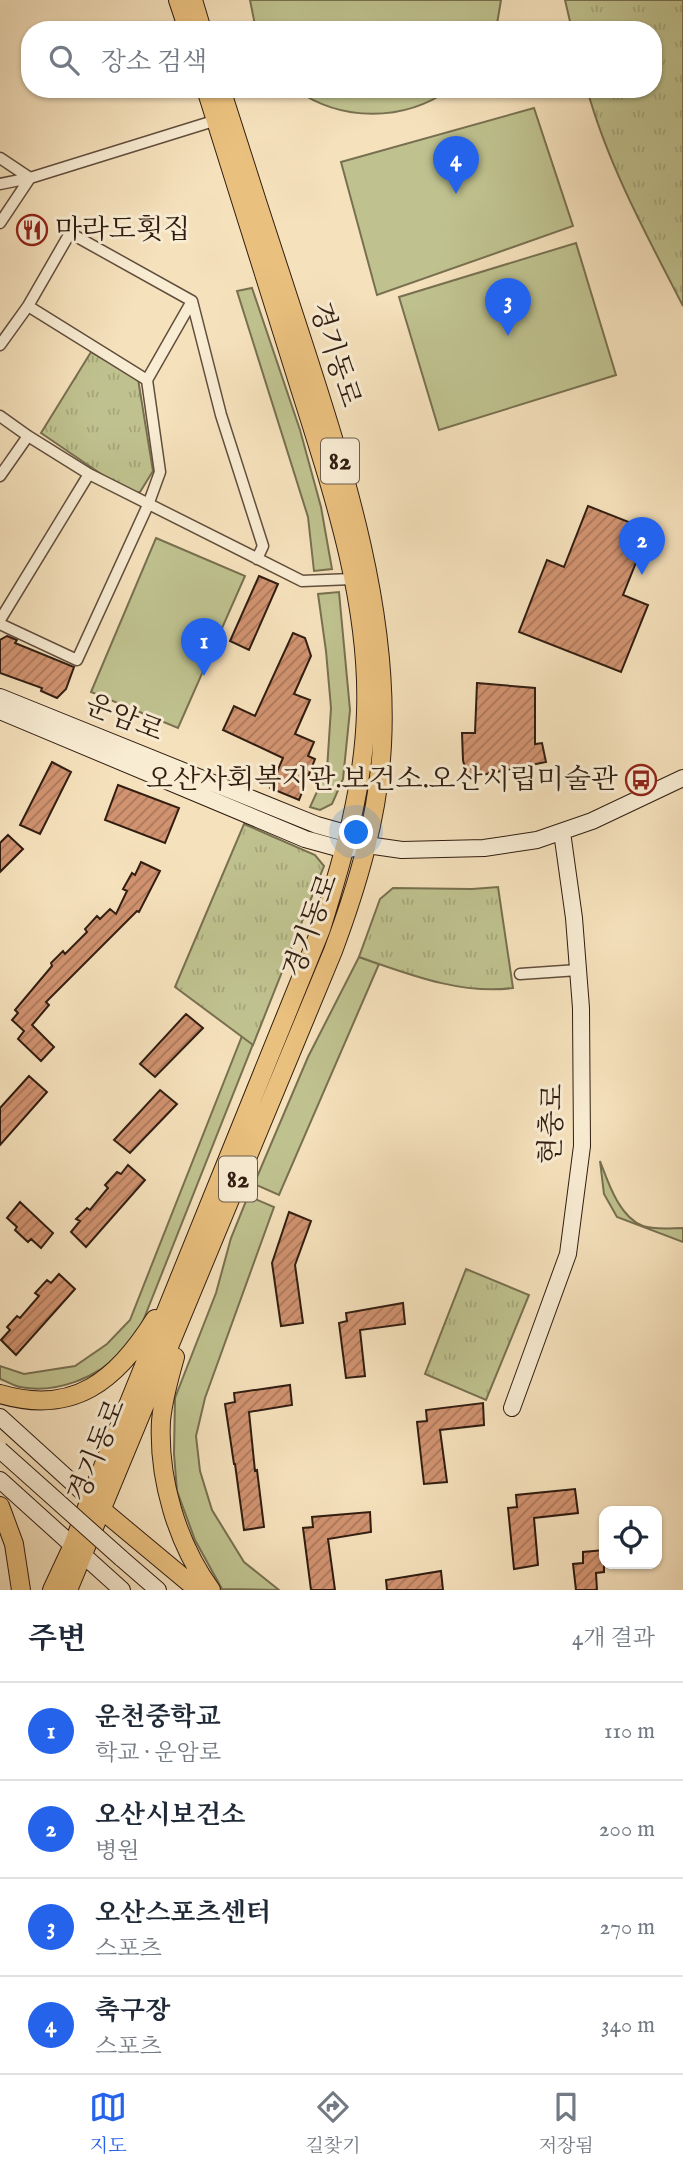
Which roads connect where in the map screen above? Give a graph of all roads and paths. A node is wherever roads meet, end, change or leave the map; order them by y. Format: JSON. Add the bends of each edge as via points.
{"nodes":[{"id":1,"x":178,"y":0,"type":"edge"},
{"id":2,"x":192,"y":0,"type":"edge"},
{"id":3,"x":185,"y":21,"type":"edge"},
{"id":4,"x":199,"y":21,"type":"edge"},
{"id":5,"x":211,"y":98,"type":"edge"},
{"id":6,"x":222,"y":98,"type":"edge"},
{"id":7,"x":223,"y":118,"type":"junction"},
{"id":8,"x":0,"y":158,"type":"edge"},
{"id":9,"x":30,"y":178,"type":"junction"},
{"id":10,"x":0,"y":184,"type":"edge"},
{"id":11,"x":0,"y":223,"type":"edge"},
{"id":12,"x":192,"y":301,"type":"junction"},
{"id":13,"x":29,"y":306,"type":"junction"},
{"id":14,"x":0,"y":345,"type":"edge"},
{"id":15,"x":146,"y":380,"type":"junction"},
{"id":16,"x":0,"y":416,"type":"edge"},
{"id":17,"x":28,"y":436,"type":"junction"},
{"id":18,"x":89,"y":474,"type":"junction"},
{"id":19,"x":0,"y":476,"type":"edge"},
{"id":20,"x":148,"y":505,"type":"junction"},
{"id":21,"x":257,"y":559,"type":"junction"},
{"id":22,"x":352,"y":579,"type":"junction"},
{"id":23,"x":0,"y":622,"type":"edge"},
{"id":24,"x":0,"y":697,"type":"edge"},
{"id":25,"x":0,"y":711,"type":"edge"},
{"id":26,"x":683,"y":778,"type":"edge"},
{"id":27,"x":562,"y":832,"type":"junction"},
{"id":28,"x":347,"y":842,"type":"junction"},
{"id":29,"x":367,"y":845,"type":"junction"},
{"id":30,"x":578,"y":970,"type":"junction"},
{"id":31,"x":520,"y":974,"type":"dead end"},
{"id":32,"x":217,"y":1230,"type":"junction"},
{"id":33,"x":181,"y":1278,"type":"junction"},
{"id":34,"x":0,"y":1394,"type":"edge"},
{"id":35,"x":512,"y":1408,"type":"dead end"},
{"id":36,"x":1,"y":1424,"type":"edge"},
{"id":37,"x":0,"y":1450,"type":"edge"},
{"id":38,"x":0,"y":1479,"type":"edge"},
{"id":39,"x":96,"y":1505,"type":"junction"},
{"id":40,"x":0,"y":1506,"type":"edge"},
{"id":41,"x":78,"y":1550,"type":"junction"},
{"id":42,"x":21,"y":1590,"type":"edge"},
{"id":43,"x":52,"y":1590,"type":"edge"},
{"id":44,"x":68,"y":1590,"type":"edge"},
{"id":45,"x":122,"y":1590,"type":"edge"},
{"id":46,"x":158,"y":1590,"type":"edge"},
{"id":47,"x":198,"y":1590,"type":"edge"},
{"id":48,"x":211,"y":1590,"type":"edge"}],
"edges":[{"from":1,"to":3,"type":"main road"},
{"from":2,"to":4,"type":"main road"},
{"from":5,"to":7,"type":"main road","name":"경기동로","number":"82"},
{"from":6,"to":7,"type":"main road","name":"경기동로","number":"82"},
{"from":7,"to":9,"type":"street"},
{"from":7,"to":22,"type":"main road","name":"경기동로","number":"82","via":[[331,487]]},
{"from":7,"to":29,"type":"main road","name":"경기동로","number":"82","via":[[337,447],[361,541],[382,699],[380,776]]},
{"from":8,"to":9,"type":"street"},
{"from":9,"to":10,"type":"street"},
{"from":9,"to":11,"type":"street"},
{"from":12,"to":13,"type":"street","via":[[71,233]]},
{"from":12,"to":15,"type":"street"},
{"from":12,"to":21,"type":"street","via":[[221,415],[263,546]]},
{"from":13,"to":14,"type":"street"},
{"from":13,"to":15,"type":"street"},
{"from":15,"to":20,"type":"street","via":[[160,472]]},
{"from":16,"to":17,"type":"street"},
{"from":17,"to":18,"type":"street"},
{"from":17,"to":19,"type":"street"},
{"from":18,"to":20,"type":"street"},
{"from":18,"to":23,"type":"street"},
{"from":20,"to":21,"type":"street"},
{"from":20,"to":23,"type":"street","via":[[77,660]]},
{"from":21,"to":22,"type":"street","via":[[302,581]]},
{"from":22,"to":28,"type":"main road","name":"경기동로","number":"82","via":[[362,628],[366,713],[363,759]]},
{"from":24,"to":28,"type":"street","name":"운암로"},
{"from":25,"to":28,"type":"street","name":"운암로","via":[[305,839]]},
{"from":26,"to":27,"type":"street"},
{"from":27,"to":29,"type":"street","via":[[484,848],[402,850]]},
{"from":27,"to":30,"type":"street","name":"현충로"},
{"from":28,"to":29,"type":"street","name":"운암로"},
{"from":28,"to":33,"type":"main road","name":"경기동로","number":"82","via":[[305,972]]},
{"from":29,"to":32,"type":"main road","name":"경기동로","number":"82","via":[[333,951]]},
{"from":30,"to":31,"type":"street"},
{"from":30,"to":35,"type":"street","name":"현충로","via":[[582,1146],[568,1254]]},
{"from":32,"to":39,"type":"main road","name":"경기동로","number":"82"},
{"from":32,"to":48,"type":"main road","via":[[165,1394],[162,1420],[170,1503]]},
{"from":33,"to":34,"type":"main road","via":[[142,1339],[104,1381],[51,1402]]},
{"from":33,"to":39,"type":"main road","name":"경기동로","number":"82"},
{"from":36,"to":39,"type":"street"},
{"from":37,"to":46,"type":"street","bridge":true},
{"from":38,"to":41,"type":"street"},
{"from":39,"to":41,"type":"main road","name":"경기동로","number":"82"},
{"from":39,"to":47,"type":"main road"},
{"from":40,"to":42,"type":"main road","via":[[14,1544]]},
{"from":41,"to":43,"type":"main road","name":"경기동로","number":"82"},
{"from":41,"to":44,"type":"main road","name":"경기동로","number":"82"},
{"from":41,"to":45,"type":"street"}]}
